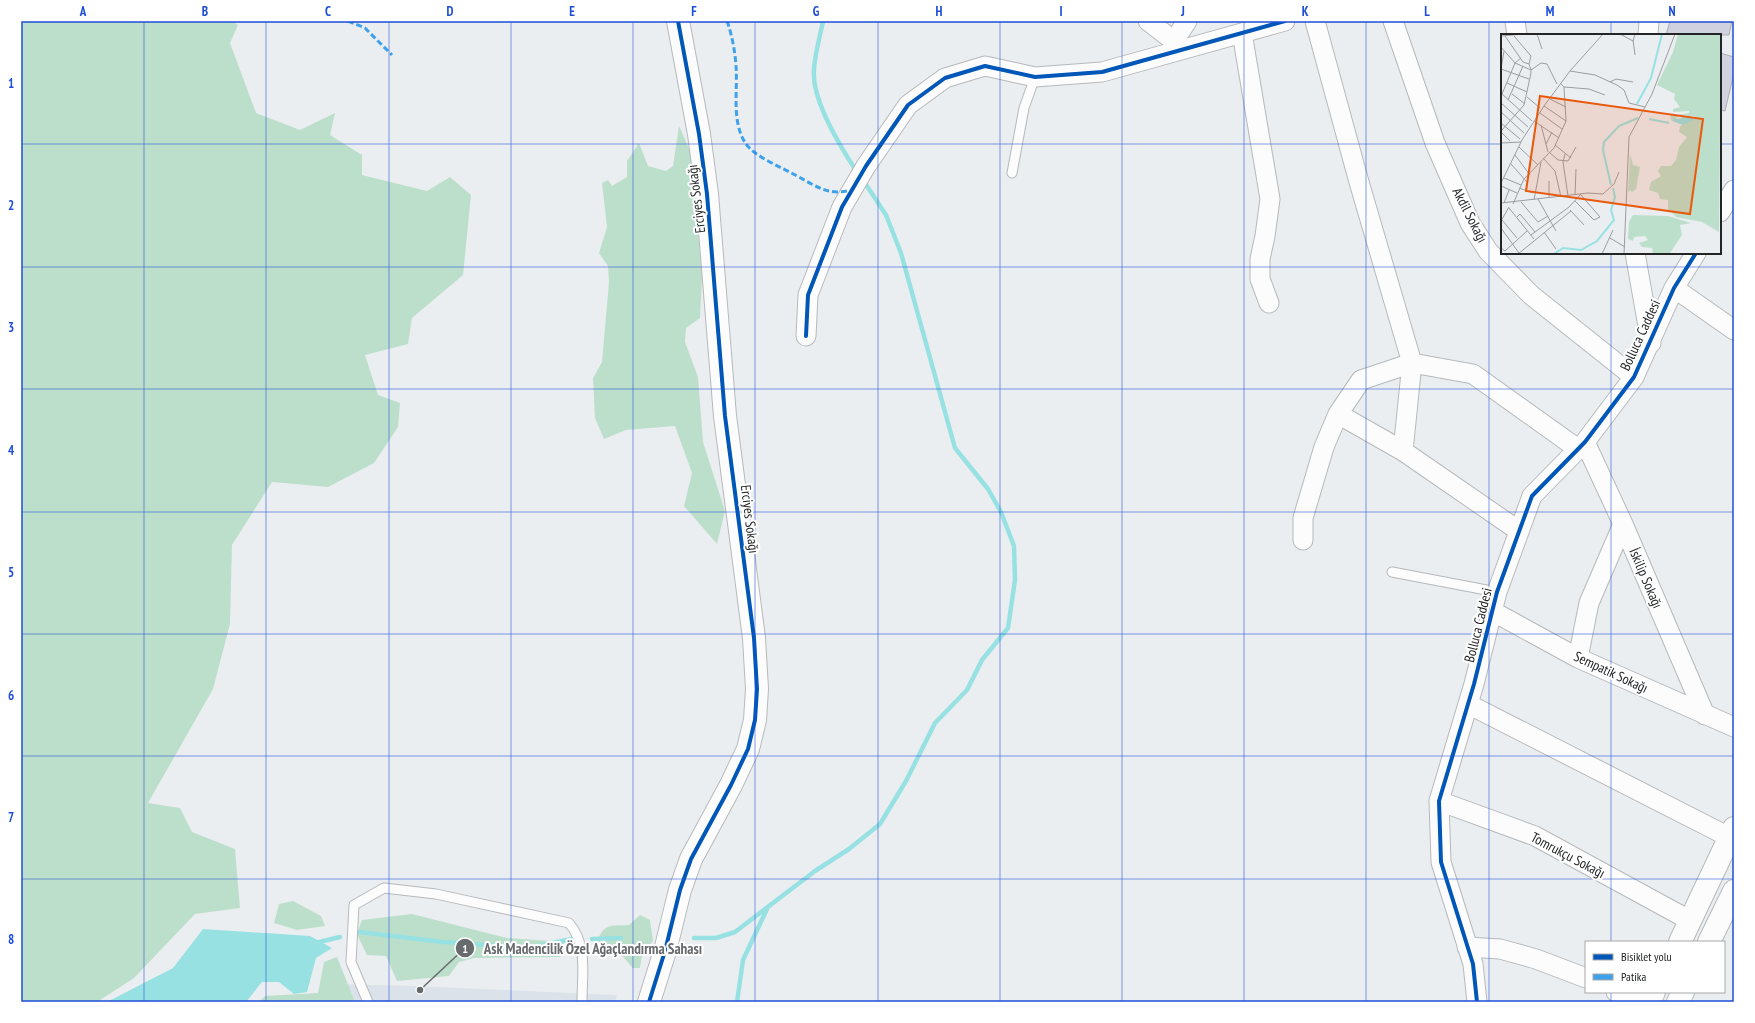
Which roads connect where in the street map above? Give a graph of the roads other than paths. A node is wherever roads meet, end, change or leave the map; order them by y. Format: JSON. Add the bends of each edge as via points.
{"nodes":[{"id":1,"x":678,"y":21,"type":"edge"},
{"id":2,"x":1148,"y":21,"type":"edge"},
{"id":3,"x":1187,"y":21,"type":"edge"},
{"id":4,"x":1285,"y":21,"type":"edge"},
{"id":5,"x":1315,"y":21,"type":"edge"},
{"id":6,"x":1393,"y":21,"type":"edge"},
{"id":7,"x":1515,"y":21,"type":"edge"},
{"id":8,"x":1649,"y":21,"type":"edge"},
{"id":9,"x":1242,"y":33,"type":"junction"},
{"id":10,"x":1517,"y":34,"type":"edge"},
{"id":11,"x":1648,"y":34,"type":"edge"},
{"id":12,"x":1175,"y":46,"type":"junction"},
{"id":13,"x":1035,"y":77,"type":"junction"},
{"id":14,"x":1012,"y":173,"type":"dead end"},
{"id":15,"x":1734,"y":190,"type":"edge"},
{"id":16,"x":1721,"y":210,"type":"edge"},
{"id":17,"x":1635,"y":254,"type":"edge"},
{"id":18,"x":1695,"y":254,"type":"edge"},
{"id":19,"x":1674,"y":288,"type":"junction"},
{"id":20,"x":1269,"y":303,"type":"dead end"},
{"id":21,"x":1734,"y":330,"type":"edge"},
{"id":22,"x":806,"y":336,"type":"dead end"},
{"id":23,"x":1651,"y":343,"type":"junction"},
{"id":24,"x":1412,"y":363,"type":"junction"},
{"id":25,"x":1634,"y":377,"type":"junction"},
{"id":26,"x":1338,"y":414,"type":"junction"},
{"id":27,"x":1582,"y":445,"type":"junction"},
{"id":28,"x":1403,"y":451,"type":"junction"},
{"id":29,"x":1623,"y":524,"type":"junction"},
{"id":30,"x":1519,"y":531,"type":"junction"},
{"id":31,"x":1303,"y":540,"type":"dead end"},
{"id":32,"x":1392,"y":572,"type":"dead end"},
{"id":33,"x":1497,"y":592,"type":"junction"},
{"id":34,"x":1492,"y":611,"type":"junction"},
{"id":35,"x":1578,"y":658,"type":"junction"},
{"id":36,"x":1468,"y":704,"type":"junction"},
{"id":37,"x":1705,"y":715,"type":"junction"},
{"id":38,"x":1734,"y":727,"type":"edge"},
{"id":39,"x":1439,"y":801,"type":"junction"},
{"id":40,"x":1732,"y":833,"type":"edge"},
{"id":41,"x":1734,"y":893,"type":"edge"},
{"id":42,"x":1691,"y":921,"type":"junction"},
{"id":43,"x":1681,"y":941,"type":"edge"},
{"id":44,"x":1710,"y":941,"type":"edge"},
{"id":45,"x":1468,"y":947,"type":"junction"},
{"id":46,"x":1585,"y":978,"type":"edge"},
{"id":47,"x":1618,"y":993,"type":"edge"},
{"id":48,"x":1654,"y":993,"type":"edge"},
{"id":49,"x":1682,"y":993,"type":"edge"},
{"id":50,"x":368,"y":1002,"type":"edge"},
{"id":51,"x":582,"y":1002,"type":"edge"},
{"id":52,"x":649,"y":1002,"type":"edge"},
{"id":53,"x":1477,"y":1002,"type":"edge"},
{"id":54,"x":1637,"y":1002,"type":"edge"},
{"id":55,"x":1649,"y":1002,"type":"edge"},
{"id":56,"x":1678,"y":1002,"type":"edge"}],
"edges":[{"from":1,"to":52,"type":"street","name":"Erciyes Sokağı","via":[[699,134],[707,194],[725,416],[754,638],[757,689],[755,720],[748,749],[691,859]]},
{"from":2,"to":12,"type":"street"},
{"from":3,"to":12,"type":"street"},
{"from":4,"to":9,"type":"street"},
{"from":5,"to":24,"type":"street"},
{"from":6,"to":25,"type":"street","name":"Akdil Sokağı","via":[[1435,143],[1470,223],[1488,250],[1531,295]]},
{"from":7,"to":10,"type":"street"},
{"from":8,"to":11,"type":"street"},
{"from":9,"to":12,"type":"street"},
{"from":9,"to":20,"type":"street","via":[[1270,199],[1260,259],[1260,279]]},
{"from":12,"to":13,"type":"street","via":[[1102,72]]},
{"from":13,"to":14,"type":"lane","via":[[1024,108]]},
{"from":13,"to":22,"type":"street","via":[[985,66],[945,78],[908,105],[842,207],[808,295]]},
{"from":15,"to":16,"type":"street"},
{"from":17,"to":23,"type":"street"},
{"from":18,"to":19,"type":"street","name":"Bolluca Caddesi"},
{"from":19,"to":21,"type":"street"},
{"from":19,"to":23,"type":"street","name":"Bolluca Caddesi"},
{"from":23,"to":25,"type":"street","name":"Bolluca Caddesi"},
{"from":24,"to":26,"type":"street","via":[[1361,380]]},
{"from":24,"to":27,"type":"street","via":[[1473,374]]},
{"from":24,"to":28,"type":"street"},
{"from":25,"to":27,"type":"street","name":"Bolluca Caddesi"},
{"from":26,"to":28,"type":"street"},
{"from":26,"to":31,"type":"street","via":[[1324,447],[1303,518]]},
{"from":27,"to":29,"type":"street","name":"İskilip Sokağı"},
{"from":27,"to":30,"type":"street","name":"Bolluca Caddesi","via":[[1532,496]]},
{"from":28,"to":30,"type":"street"},
{"from":29,"to":35,"type":"street","via":[[1589,603]]},
{"from":29,"to":37,"type":"street","name":"İskilip Sokağı"},
{"from":30,"to":33,"type":"street","name":"Bolluca Caddesi"},
{"from":32,"to":33,"type":"lane"},
{"from":33,"to":34,"type":"street","name":"Bolluca Caddesi"},
{"from":34,"to":35,"type":"street","name":"Sempatik Sokağı"},
{"from":34,"to":36,"type":"street","name":"Bolluca Caddesi"},
{"from":35,"to":37,"type":"street","name":"Sempatik Sokağı"},
{"from":36,"to":39,"type":"street","name":"Bolluca Caddesi"},
{"from":36,"to":40,"type":"street"},
{"from":37,"to":38,"type":"street","name":"Sempatik Sokağı"},
{"from":39,"to":42,"type":"street","name":"Tomrukçu Sokağı","via":[[1535,836]]},
{"from":39,"to":45,"type":"street","name":"Bolluca Caddesi","via":[[1442,862]]},
{"from":40,"to":42,"type":"street"},
{"from":41,"to":44,"type":"street"},
{"from":42,"to":43,"type":"street"},
{"from":45,"to":46,"type":"street","via":[[1500,949],[1536,958]]},
{"from":45,"to":53,"type":"street","name":"Bolluca Caddesi","via":[[1473,964]]},
{"from":47,"to":54,"type":"street"},
{"from":48,"to":55,"type":"street"},
{"from":49,"to":56,"type":"street"},
{"from":50,"to":51,"type":"lane","via":[[351,962],[354,905],[384,888],[436,894],[569,923],[577,932],[582,952]]}]}
